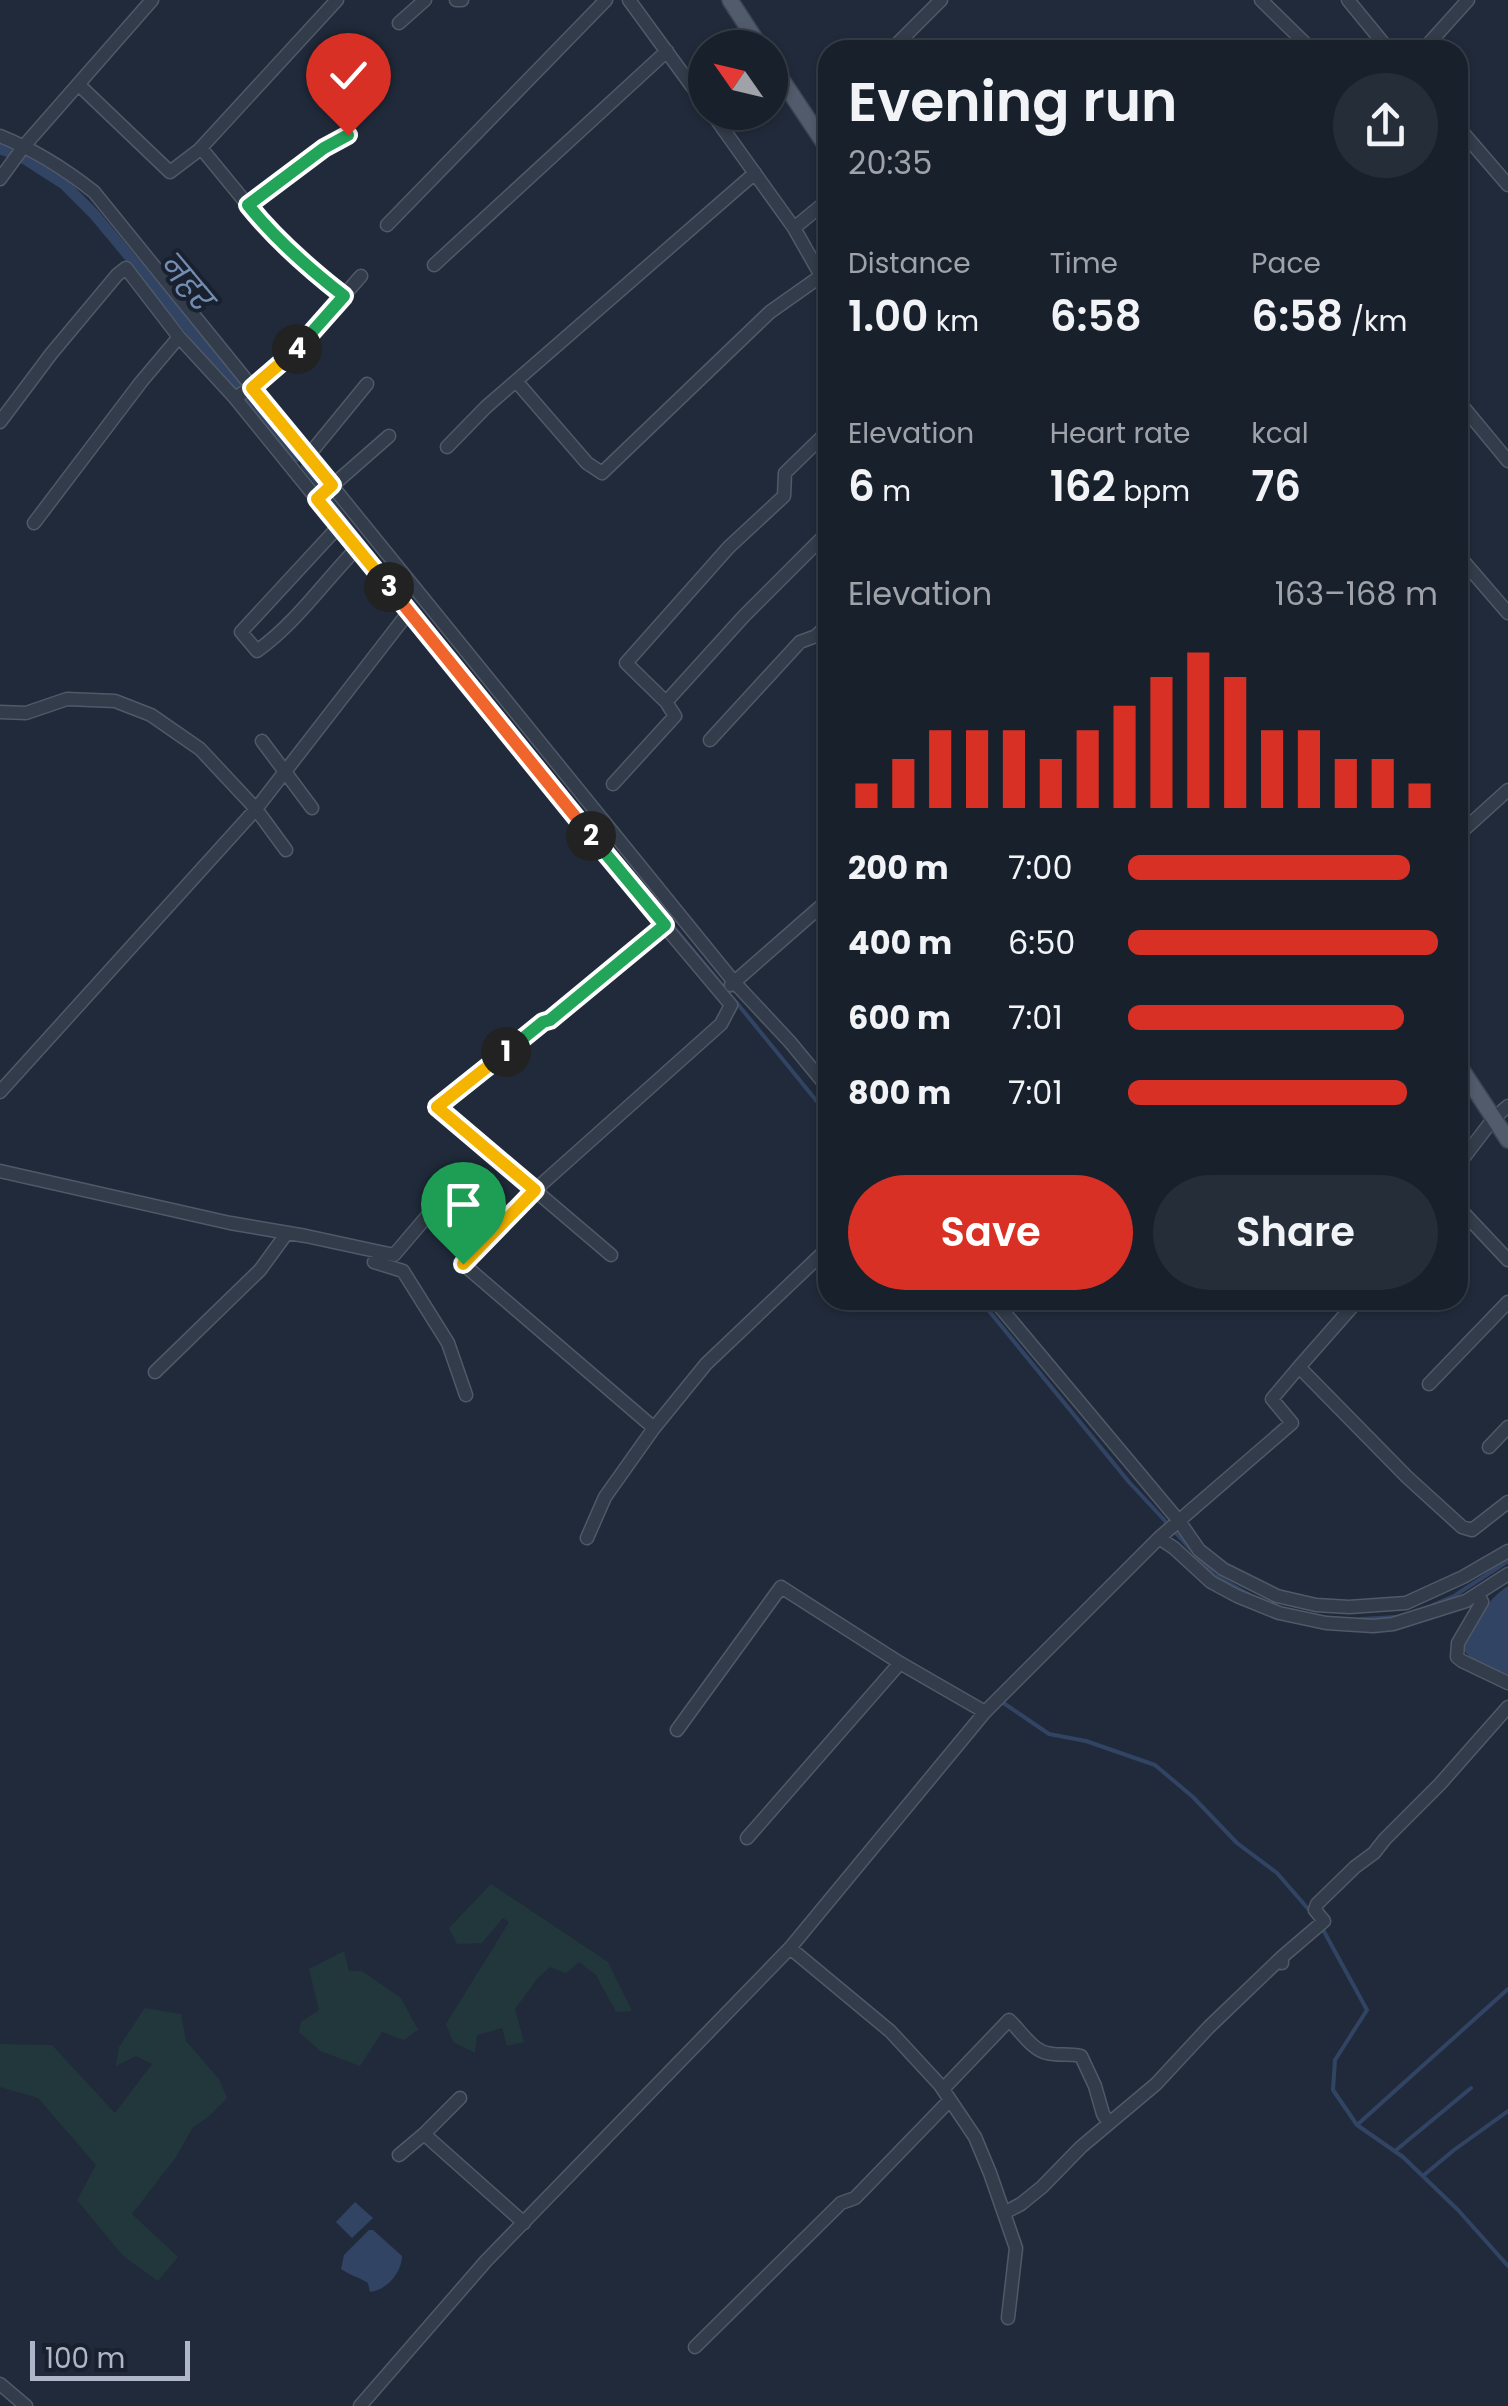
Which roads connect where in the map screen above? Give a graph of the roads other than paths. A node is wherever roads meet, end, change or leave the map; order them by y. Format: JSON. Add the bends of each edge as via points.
{"nodes":[{"id":1,"x":152,"y":0,"type":"edge"},
{"id":2,"x":337,"y":0,"type":"edge"},
{"id":3,"x":425,"y":0,"type":"edge"},
{"id":4,"x":606,"y":0,"type":"edge"},
{"id":5,"x":629,"y":0,"type":"edge"},
{"id":6,"x":730,"y":0,"type":"edge"},
{"id":7,"x":942,"y":0,"type":"edge"},
{"id":8,"x":1261,"y":0,"type":"edge"},
{"id":9,"x":1348,"y":0,"type":"edge"},
{"id":10,"x":1468,"y":0,"type":"edge"},
{"id":11,"x":399,"y":24,"type":"dead end"},
{"id":12,"x":749,"y":30,"type":"edge"},
{"id":13,"x":901,"y":40,"type":"edge"},
{"id":14,"x":1302,"y":40,"type":"edge"},
{"id":15,"x":1381,"y":40,"type":"edge"},
{"id":16,"x":1432,"y":40,"type":"edge"},
{"id":17,"x":667,"y":51,"type":"junction"},
{"id":18,"x":688,"y":80,"type":"edge"},
{"id":19,"x":79,"y":85,"type":"junction"},
{"id":20,"x":788,"y":89,"type":"edge"},
{"id":21,"x":818,"y":124,"type":"edge"},
{"id":22,"x":814,"y":128,"type":"junction"},
{"id":23,"x":724,"y":130,"type":"edge"},
{"id":24,"x":818,"y":134,"type":"edge"},
{"id":25,"x":348,"y":135,"type":"dead end"},
{"id":26,"x":0,"y":136,"type":"edge"},
{"id":27,"x":1468,"y":139,"type":"edge"},
{"id":28,"x":24,"y":146,"type":"junction"},
{"id":29,"x":201,"y":148,"type":"junction"},
{"id":30,"x":755,"y":174,"type":"junction"},
{"id":31,"x":0,"y":179,"type":"edge"},
{"id":32,"x":1508,"y":185,"type":"edge"},
{"id":33,"x":248,"y":205,"type":"junction"},
{"id":34,"x":818,"y":208,"type":"edge"},
{"id":35,"x":387,"y":225,"type":"dead end"},
{"id":36,"x":794,"y":228,"type":"junction"},
{"id":37,"x":434,"y":265,"type":"dead end"},
{"id":38,"x":818,"y":271,"type":"edge"},
{"id":39,"x":361,"y":276,"type":"dead end"},
{"id":40,"x":818,"y":285,"type":"edge"},
{"id":41,"x":344,"y":296,"type":"junction"},
{"id":42,"x":179,"y":337,"type":"junction"},
{"id":43,"x":516,"y":381,"type":"junction"},
{"id":44,"x":368,"y":384,"type":"dead end"},
{"id":45,"x":252,"y":388,"type":"junction"},
{"id":46,"x":235,"y":398,"type":"junction"},
{"id":47,"x":1468,"y":414,"type":"edge"},
{"id":48,"x":0,"y":422,"type":"edge"},
{"id":49,"x":389,"y":436,"type":"dead end"},
{"id":50,"x":818,"y":440,"type":"edge"},
{"id":51,"x":448,"y":447,"type":"dead end"},
{"id":52,"x":308,"y":456,"type":"junction"},
{"id":53,"x":1508,"y":461,"type":"edge"},
{"id":54,"x":332,"y":485,"type":"junction"},
{"id":55,"x":317,"y":499,"type":"junction"},
{"id":56,"x":34,"y":522,"type":"dead end"},
{"id":57,"x":339,"y":526,"type":"junction"},
{"id":58,"x":818,"y":542,"type":"edge"},
{"id":59,"x":357,"y":548,"type":"junction"},
{"id":60,"x":1468,"y":567,"type":"edge"},
{"id":61,"x":408,"y":613,"type":"junction"},
{"id":62,"x":1508,"y":613,"type":"edge"},
{"id":63,"x":818,"y":634,"type":"edge"},
{"id":64,"x":668,"y":705,"type":"dead end"},
{"id":65,"x":0,"y":712,"type":"edge"},
{"id":66,"x":710,"y":740,"type":"dead end"},
{"id":67,"x":262,"y":742,"type":"dead end"},
{"id":68,"x":284,"y":772,"type":"junction"},
{"id":69,"x":614,"y":784,"type":"dead end"},
{"id":70,"x":1508,"y":790,"type":"edge"},
{"id":71,"x":312,"y":808,"type":"dead end"},
{"id":72,"x":256,"y":809,"type":"junction"},
{"id":73,"x":1468,"y":826,"type":"edge"},
{"id":74,"x":286,"y":850,"type":"dead end"},
{"id":75,"x":818,"y":909,"type":"edge"},
{"id":76,"x":665,"y":925,"type":"junction"},
{"id":77,"x":729,"y":986,"type":"junction"},
{"id":78,"x":818,"y":1070,"type":"edge"},
{"id":79,"x":815,"y":1073,"type":"junction"},
{"id":80,"x":818,"y":1076,"type":"edge"},
{"id":81,"x":1468,"y":1079,"type":"edge"},
{"id":82,"x":0,"y":1092,"type":"edge"},
{"id":83,"x":1508,"y":1106,"type":"edge"},
{"id":84,"x":1494,"y":1118,"type":"junction"},
{"id":85,"x":1508,"y":1140,"type":"edge"},
{"id":86,"x":1468,"y":1152,"type":"edge"},
{"id":87,"x":0,"y":1172,"type":"edge"},
{"id":88,"x":535,"y":1190,"type":"junction"},
{"id":89,"x":1468,"y":1217,"type":"edge"},
{"id":90,"x":494,"y":1231,"type":"junction"},
{"id":91,"x":287,"y":1233,"type":"junction"},
{"id":92,"x":612,"y":1255,"type":"dead end"},
{"id":93,"x":818,"y":1258,"type":"edge"},
{"id":94,"x":1508,"y":1260,"type":"edge"},
{"id":95,"x":374,"y":1262,"type":"dead end"},
{"id":96,"x":1508,"y":1302,"type":"edge"},
{"id":97,"x":1002,"y":1310,"type":"edge"},
{"id":98,"x":1349,"y":1310,"type":"edge"},
{"id":99,"x":1299,"y":1367,"type":"junction"},
{"id":100,"x":154,"y":1372,"type":"dead end"},
{"id":101,"x":1430,"y":1384,"type":"dead end"},
{"id":102,"x":466,"y":1394,"type":"dead end"},
{"id":103,"x":1508,"y":1427,"type":"edge"},
{"id":104,"x":654,"y":1428,"type":"junction"},
{"id":105,"x":1489,"y":1447,"type":"dead end"},
{"id":106,"x":1508,"y":1502,"type":"edge"},
{"id":107,"x":1179,"y":1520,"type":"junction"},
{"id":108,"x":587,"y":1538,"type":"dead end"},
{"id":109,"x":1159,"y":1538,"type":"junction"},
{"id":110,"x":1508,"y":1551,"type":"edge"},
{"id":111,"x":1508,"y":1574,"type":"edge"},
{"id":112,"x":1478,"y":1595,"type":"junction"},
{"id":113,"x":900,"y":1663,"type":"junction"},
{"id":114,"x":1508,"y":1683,"type":"edge"},
{"id":115,"x":1508,"y":1707,"type":"edge"},
{"id":116,"x":985,"y":1712,"type":"junction"},
{"id":117,"x":677,"y":1730,"type":"dead end"},
{"id":118,"x":746,"y":1838,"type":"dead end"},
{"id":119,"x":790,"y":1948,"type":"junction"},
{"id":120,"x":946,"y":2094,"type":"junction"},
{"id":121,"x":460,"y":2098,"type":"dead end"},
{"id":122,"x":1109,"y":2124,"type":"junction"},
{"id":123,"x":424,"y":2134,"type":"junction"},
{"id":124,"x":399,"y":2155,"type":"dead end"},
{"id":125,"x":1004,"y":2213,"type":"junction"},
{"id":126,"x":524,"y":2223,"type":"junction"},
{"id":127,"x":1008,"y":2318,"type":"dead end"},
{"id":128,"x":695,"y":2346,"type":"dead end"},
{"id":129,"x":0,"y":2384,"type":"edge"},
{"id":130,"x":26,"y":2406,"type":"edge"},
{"id":131,"x":360,"y":2406,"type":"edge"}],
"edges":[{"from":1,"to":19,"type":"street"},
{"from":2,"to":29,"type":"street"},
{"from":3,"to":11,"type":"street"},
{"from":4,"to":35,"type":"street"},
{"from":5,"to":17,"type":"street"},
{"from":6,"to":12,"type":"main road"},
{"from":7,"to":13,"type":"street"},
{"from":8,"to":14,"type":"street"},
{"from":9,"to":15,"type":"street"},
{"from":10,"to":16,"type":"street"},
{"from":17,"to":18,"type":"street"},
{"from":17,"to":37,"type":"street"},
{"from":19,"to":28,"type":"street"},
{"from":19,"to":29,"type":"street","via":[[170,172]]},
{"from":20,"to":22,"type":"main road"},
{"from":21,"to":22,"type":"street"},
{"from":22,"to":24,"type":"main road"},
{"from":23,"to":30,"type":"street"},
{"from":25,"to":33,"type":"street"},
{"from":26,"to":28,"type":"street"},
{"from":27,"to":32,"type":"street"},
{"from":28,"to":31,"type":"street"},
{"from":28,"to":45,"type":"street","via":[[94,192]]},
{"from":29,"to":33,"type":"street"},
{"from":30,"to":36,"type":"street"},
{"from":30,"to":43,"type":"street"},
{"from":33,"to":41,"type":"street"},
{"from":34,"to":36,"type":"street"},
{"from":36,"to":38,"type":"street"},
{"from":39,"to":41,"type":"street"},
{"from":40,"to":43,"type":"street","via":[[770,312],[602,473]]},
{"from":41,"to":45,"type":"street"},
{"from":42,"to":46,"type":"street"},
{"from":42,"to":48,"type":"street","via":[[126,268]]},
{"from":42,"to":56,"type":"street"},
{"from":43,"to":51,"type":"street"},
{"from":44,"to":52,"type":"street"},
{"from":45,"to":46,"type":"street"},
{"from":45,"to":52,"type":"street"},
{"from":46,"to":55,"type":"street"},
{"from":47,"to":53,"type":"street"},
{"from":49,"to":54,"type":"street"},
{"from":50,"to":58,"type":"street","via":[[785,473],[784,496],[626,662],[666,702]]},
{"from":52,"to":54,"type":"street"},
{"from":54,"to":55,"type":"street"},
{"from":54,"to":77,"type":"street"},
{"from":55,"to":57,"type":"street"},
{"from":57,"to":59,"type":"street"},
{"from":57,"to":59,"type":"street","via":[[242,632],[258,651]]},
{"from":59,"to":61,"type":"street"},
{"from":60,"to":62,"type":"street"},
{"from":61,"to":68,"type":"street"},
{"from":61,"to":76,"type":"street"},
{"from":63,"to":66,"type":"street","via":[[800,642]]},
{"from":64,"to":69,"type":"street","via":[[676,716]]},
{"from":65,"to":72,"type":"street","via":[[26,713],[66,699],[115,701],[151,715],[200,749]]},
{"from":67,"to":68,"type":"street"},
{"from":68,"to":71,"type":"street"},
{"from":68,"to":72,"type":"street"},
{"from":70,"to":73,"type":"street"},
{"from":72,"to":74,"type":"street"},
{"from":72,"to":82,"type":"street"},
{"from":75,"to":77,"type":"street"},
{"from":76,"to":77,"type":"street"},
{"from":76,"to":88,"type":"street","via":[[437,1107]]},
{"from":77,"to":79,"type":"street"},
{"from":77,"to":88,"type":"street","via":[[731,1005],[720,1024]]},
{"from":78,"to":79,"type":"street"},
{"from":79,"to":80,"type":"street"},
{"from":81,"to":84,"type":"main road"},
{"from":83,"to":84,"type":"street"},
{"from":84,"to":85,"type":"main road"},
{"from":84,"to":86,"type":"street"},
{"from":87,"to":91,"type":"street"},
{"from":88,"to":90,"type":"street"},
{"from":88,"to":92,"type":"street"},
{"from":89,"to":94,"type":"street"},
{"from":90,"to":91,"type":"street","via":[[446,1194],[394,1255]]},
{"from":90,"to":104,"type":"street","via":[[463,1264]]},
{"from":91,"to":100,"type":"street","via":[[260,1270]]},
{"from":93,"to":104,"type":"street","via":[[706,1364]]},
{"from":95,"to":102,"type":"street","via":[[402,1271],[448,1343]]},
{"from":96,"to":101,"type":"street"},
{"from":97,"to":107,"type":"street"},
{"from":98,"to":99,"type":"street"},
{"from":99,"to":106,"type":"street","via":[[1462,1528],[1472,1530]]},
{"from":99,"to":107,"type":"street","via":[[1272,1399],[1292,1424]]},
{"from":103,"to":105,"type":"street"},
{"from":104,"to":108,"type":"street","via":[[605,1497]]},
{"from":107,"to":109,"type":"street"},
{"from":107,"to":110,"type":"street","via":[[1199,1550],[1224,1569],[1277,1596],[1316,1606],[1406,1603]]},
{"from":109,"to":112,"type":"street","via":[[1210,1582],[1301,1619],[1393,1624]]},
{"from":109,"to":116,"type":"street"},
{"from":111,"to":112,"type":"street"},
{"from":112,"to":114,"type":"street","via":[[1482,1602],[1457,1656]]},
{"from":113,"to":116,"type":"street"},
{"from":113,"to":117,"type":"street","via":[[781,1587]]},
{"from":113,"to":118,"type":"street"},
{"from":115,"to":122,"type":"street","via":[[1374,1853],[1316,1904],[1324,1921]]},
{"from":116,"to":119,"type":"street"},
{"from":119,"to":120,"type":"street","via":[[890,2031]]},
{"from":119,"to":126,"type":"street"},
{"from":120,"to":122,"type":"street","via":[[1009,2020],[1037,2049],[1081,2056]]},
{"from":120,"to":125,"type":"street","via":[[974,2136]]},
{"from":120,"to":128,"type":"street","via":[[855,2198],[841,2204]]},
{"from":121,"to":123,"type":"street"},
{"from":122,"to":125,"type":"street","via":[[1042,2188]]},
{"from":123,"to":124,"type":"street"},
{"from":123,"to":126,"type":"street"},
{"from":125,"to":127,"type":"street","via":[[1016,2248]]},
{"from":126,"to":131,"type":"street"},
{"from":129,"to":130,"type":"street"}]}
